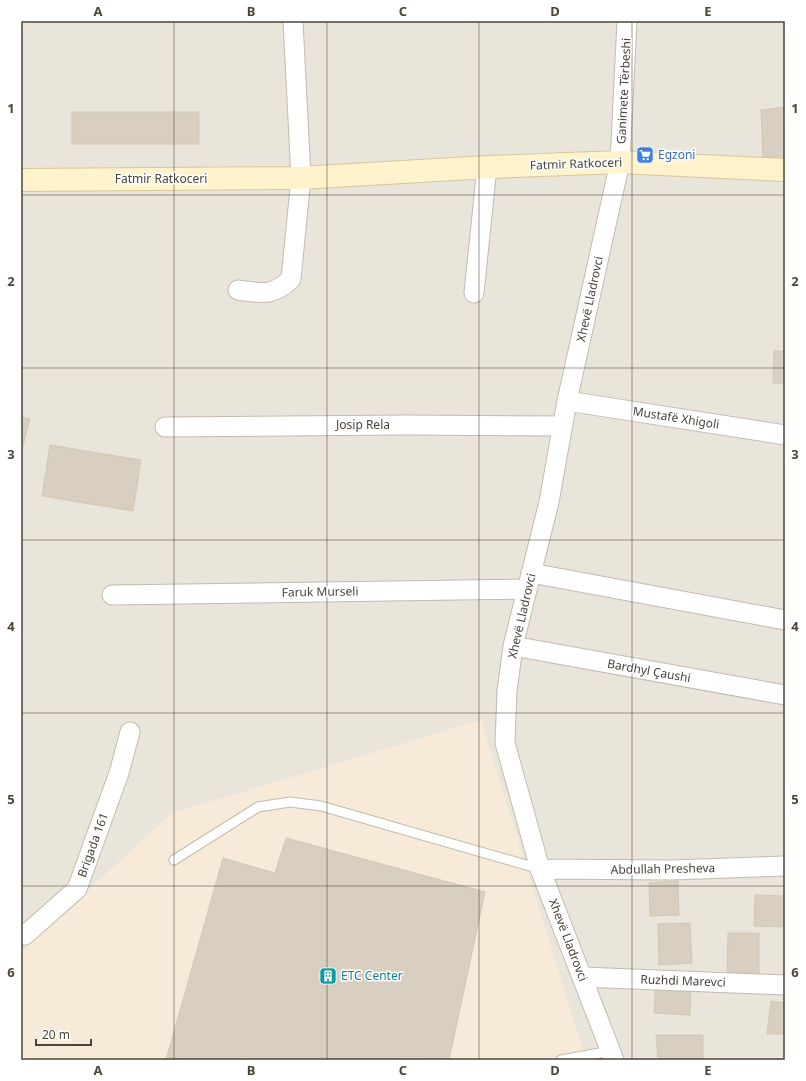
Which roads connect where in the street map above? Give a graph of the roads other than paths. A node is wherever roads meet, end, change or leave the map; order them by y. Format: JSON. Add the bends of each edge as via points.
{"nodes":[{"id":1,"x":293,"y":21,"type":"edge"},
{"id":2,"x":627,"y":21,"type":"edge"},
{"id":3,"x":620,"y":162,"type":"junction"},
{"id":4,"x":487,"y":167,"type":"junction"},
{"id":5,"x":785,"y":170,"type":"edge"},
{"id":6,"x":301,"y":178,"type":"junction"},
{"id":7,"x":21,"y":180,"type":"edge"},
{"id":8,"x":238,"y":290,"type":"dead end"},
{"id":9,"x":474,"y":293,"type":"dead end"},
{"id":10,"x":567,"y":401,"type":"junction"},
{"id":11,"x":562,"y":426,"type":"junction"},
{"id":12,"x":165,"y":427,"type":"dead end"},
{"id":13,"x":785,"y":435,"type":"edge"},
{"id":14,"x":529,"y":581,"type":"junction"},
{"id":15,"x":112,"y":595,"type":"dead end"},
{"id":16,"x":785,"y":620,"type":"edge"},
{"id":17,"x":513,"y":646,"type":"junction"},
{"id":18,"x":785,"y":695,"type":"edge"},
{"id":19,"x":130,"y":732,"type":"dead end"},
{"id":20,"x":174,"y":860,"type":"dead end"},
{"id":21,"x":785,"y":866,"type":"edge"},
{"id":22,"x":540,"y":869,"type":"junction"},
{"id":23,"x":21,"y":933,"type":"edge"},
{"id":24,"x":582,"y":977,"type":"junction"},
{"id":25,"x":785,"y":985,"type":"edge"},
{"id":26,"x":613,"y":1056,"type":"edge"},
{"id":27,"x":561,"y":1060,"type":"edge"}],
"edges":[{"from":1,"to":6,"type":"street"},
{"from":2,"to":3,"type":"street","name":"Ganimete Tërbeshi"},
{"from":3,"to":4,"type":"street","name":"Fatmir Ratkoceri"},
{"from":3,"to":5,"type":"street","name":"Fatmir Ratkoceri"},
{"from":3,"to":10,"type":"street","name":"Xhevë Lladrovci"},
{"from":4,"to":6,"type":"street","name":"Fatmir Ratkoceri"},
{"from":4,"to":9,"type":"street"},
{"from":6,"to":7,"type":"street","name":"Fatmir Ratkoceri"},
{"from":6,"to":8,"type":"street","via":[[291,279],[273,292]]},
{"from":10,"to":11,"type":"street","name":"Xhevë Lladrovci"},
{"from":10,"to":13,"type":"street","name":"Mustafë Xhigoli"},
{"from":11,"to":12,"type":"street","name":"Josip Rela"},
{"from":11,"to":14,"type":"street","name":"Xhevë Lladrovci","via":[[549,502]]},
{"from":14,"to":15,"type":"street","name":"Faruk Murseli"},
{"from":14,"to":16,"type":"street","name":"Faruk Murseli"},
{"from":14,"to":17,"type":"street","name":"Xhevë Lladrovci"},
{"from":17,"to":18,"type":"street","name":"Bardhyl Çaushi"},
{"from":17,"to":22,"type":"street","name":"Xhevë Lladrovci","via":[[507,691],[506,743]]},
{"from":19,"to":23,"type":"street","name":"Brigada 161","via":[[119,773],[77,889],[26,935]]},
{"from":20,"to":22,"type":"lane","via":[[258,808],[290,802],[321,806]]},
{"from":21,"to":22,"type":"street","name":"Abdullah Presheva","via":[[672,870]]},
{"from":22,"to":24,"type":"street","name":"Xhevë Lladrovci"},
{"from":24,"to":25,"type":"street","name":"Ruzhdi Marevci"},
{"from":24,"to":26,"type":"street","name":"Xhevë Lladrovci"},
{"from":26,"to":27,"type":"lane"}]}
